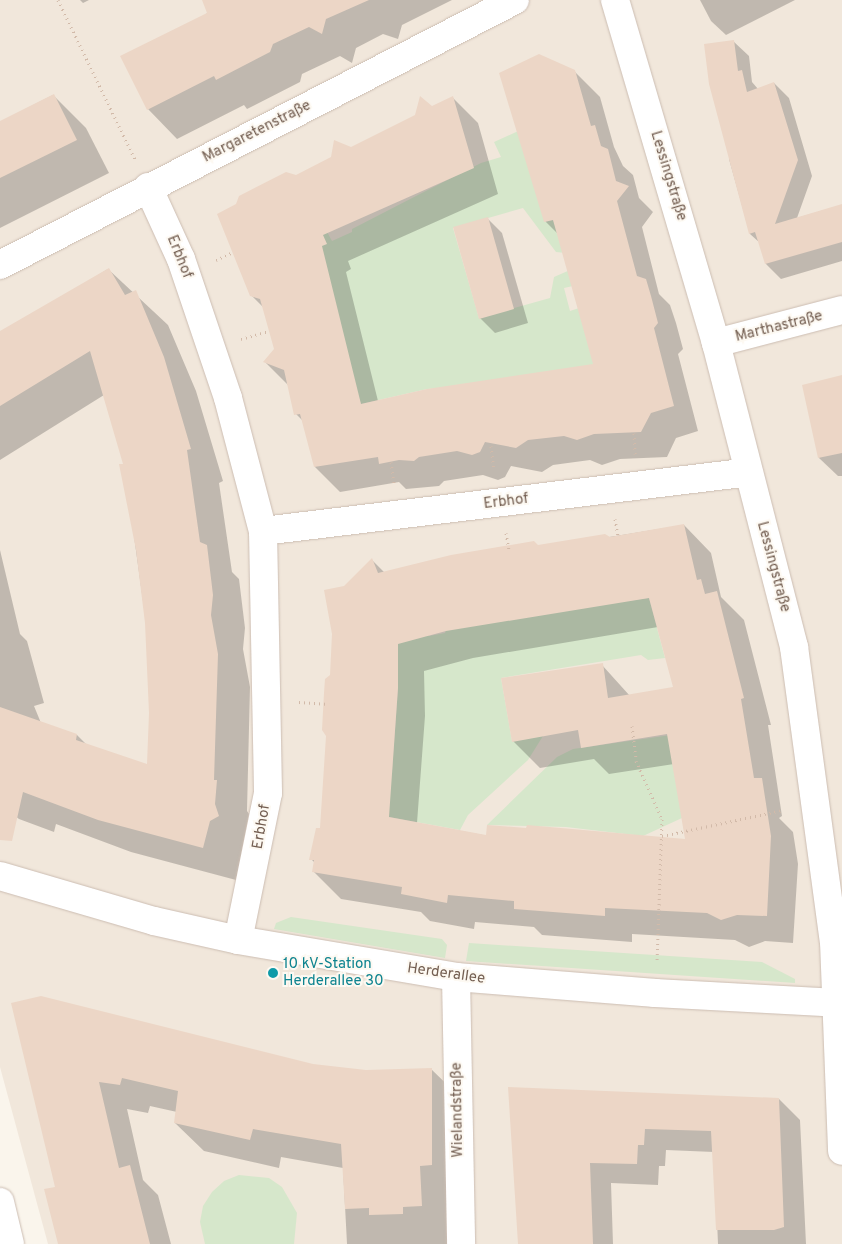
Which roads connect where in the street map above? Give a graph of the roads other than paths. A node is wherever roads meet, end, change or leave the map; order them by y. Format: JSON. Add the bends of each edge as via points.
{"nodes":[{"id":1,"x":515,"y":0,"type":"edge"},
{"id":2,"x":615,"y":0,"type":"edge"},
{"id":3,"x":148,"y":187,"type":"junction"},
{"id":4,"x":0,"y":266,"type":"edge"},
{"id":5,"x":842,"y":310,"type":"edge"},
{"id":6,"x":716,"y":343,"type":"junction"},
{"id":7,"x":748,"y":472,"type":"junction"},
{"id":8,"x":263,"y":531,"type":"junction"},
{"id":9,"x":0,"y":876,"type":"edge"},
{"id":10,"x":238,"y":940,"type":"junction"},
{"id":11,"x":456,"y":977,"type":"junction"},
{"id":12,"x":838,"y":1003,"type":"edge"},
{"id":13,"x":842,"y":1151,"type":"edge"},
{"id":14,"x":0,"y":1202,"type":"edge"},
{"id":15,"x":10,"y":1244,"type":"edge"},
{"id":16,"x":461,"y":1244,"type":"edge"}],
"edges":[{"from":1,"to":3,"type":"street","name":"Margaretenstraße"},
{"from":2,"to":6,"type":"street","name":"Lessingstraße"},
{"from":3,"to":4,"type":"street","name":"Margaretenstraße"},
{"from":3,"to":8,"type":"street","name":"Erbhof","via":[[181,259],[225,390]]},
{"from":5,"to":6,"type":"street","name":"Marthastraße"},
{"from":6,"to":7,"type":"street","name":"Lessingstraße"},
{"from":7,"to":8,"type":"street","name":"Erbhof"},
{"from":7,"to":12,"type":"street","name":"Lessingstraße","via":[[794,647],[834,941]]},
{"from":8,"to":10,"type":"street","name":"Erbhof","via":[[268,793]]},
{"from":9,"to":10,"type":"street","name":"Herderallee","via":[[154,921]]},
{"from":10,"to":11,"type":"street","name":"Herderallee"},
{"from":11,"to":12,"type":"street","name":"Herderallee"},
{"from":11,"to":16,"type":"street","name":"Wielandstraße"},
{"from":12,"to":13,"type":"street","name":"Lessingstraße"},
{"from":14,"to":15,"type":"street"}]}
